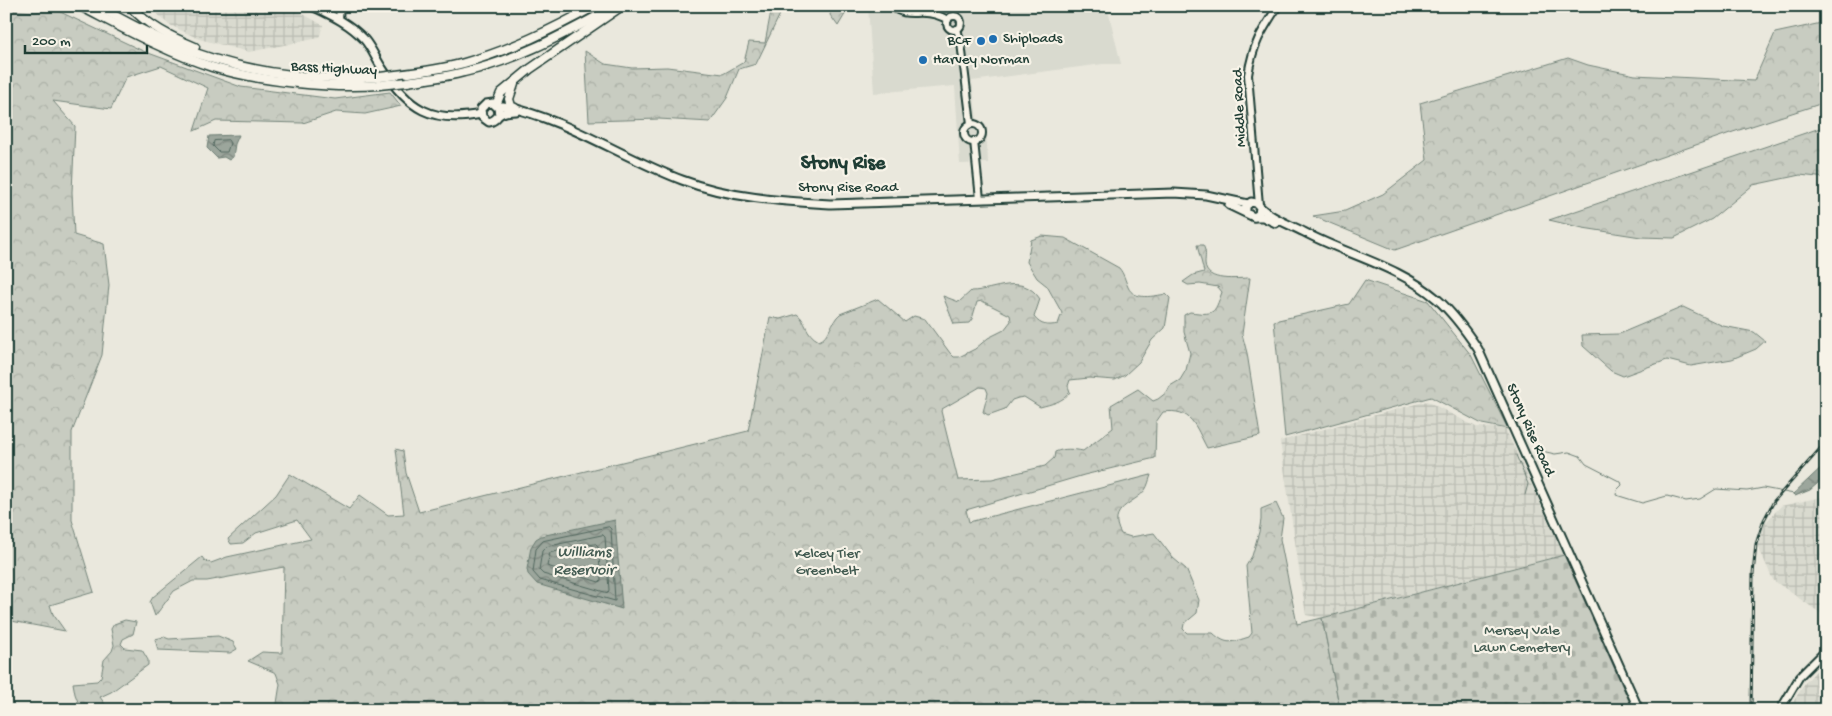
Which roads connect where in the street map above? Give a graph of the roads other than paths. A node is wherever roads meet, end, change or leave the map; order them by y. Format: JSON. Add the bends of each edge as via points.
{"nodes":[{"id":1,"x":80,"y":6,"type":"edge"},
{"id":2,"x":97,"y":6,"type":"edge"},
{"id":3,"x":130,"y":6,"type":"edge"},
{"id":4,"x":312,"y":6,"type":"edge"},
{"id":5,"x":340,"y":6,"type":"edge"},
{"id":6,"x":595,"y":6,"type":"edge"},
{"id":7,"x":616,"y":6,"type":"edge"},
{"id":8,"x":622,"y":6,"type":"edge"},
{"id":9,"x":891,"y":6,"type":"edge"},
{"id":10,"x":1278,"y":6,"type":"edge"},
{"id":11,"x":338,"y":19,"type":"junction"},
{"id":12,"x":948,"y":20,"type":"junction"},
{"id":13,"x":958,"y":28,"type":"junction"},
{"id":14,"x":254,"y":69,"type":"junction"},
{"id":15,"x":379,"y":81,"type":"junction"},
{"id":16,"x":515,"y":82,"type":"junction"},
{"id":17,"x":497,"y":106,"type":"junction"},
{"id":18,"x":518,"y":109,"type":"junction"},
{"id":19,"x":481,"y":114,"type":"junction"},
{"id":20,"x":499,"y":116,"type":"junction"},
{"id":21,"x":971,"y":124,"type":"junction"},
{"id":22,"x":974,"y":142,"type":"junction"},
{"id":23,"x":1257,"y":186,"type":"junction"},
{"id":24,"x":1192,"y":194,"type":"junction"},
{"id":25,"x":980,"y":199,"type":"junction"},
{"id":26,"x":1249,"y":203,"type":"junction"},
{"id":27,"x":1259,"y":206,"type":"junction"},
{"id":28,"x":1246,"y":212,"type":"junction"},
{"id":29,"x":1254,"y":217,"type":"junction"},
{"id":30,"x":1314,"y":237,"type":"junction"},
{"id":31,"x":1826,"y":650,"type":"edge"},
{"id":32,"x":1639,"y":710,"type":"edge"},
{"id":33,"x":1780,"y":710,"type":"edge"}],
"edges":[{"from":1,"to":15,"type":"highway","name":"Bass Highway","via":[[178,54],[213,67],[303,83],[360,86]]},
{"from":2,"to":14,"type":"highway","name":"Bass Highway","via":[[169,42]]},
{"from":3,"to":14,"type":"highway","via":[[149,24],[169,36]]},
{"from":4,"to":11,"type":"main road"},
{"from":5,"to":11,"type":"street"},
{"from":6,"to":15,"type":"highway","name":"Bass Highway","bridge":true,"via":[[539,36],[490,55]]},
{"from":7,"to":15,"type":"highway","name":"Bass Highway","bridge":true,"via":[[558,37],[464,73],[407,82]]},
{"from":8,"to":16,"type":"highway"},
{"from":9,"to":12,"type":"street","via":[[899,12],[930,14]]},
{"from":10,"to":23,"type":"street","name":"Middle Road","via":[[1257,39],[1248,75]]},
{"from":11,"to":19,"type":"main road","via":[[365,40],[397,90],[417,108],[442,116]]},
{"from":12,"to":13,"type":"street","via":[[949,27]]},
{"from":12,"to":13,"type":"street","via":[[952,16],[959,18]]},
{"from":13,"to":21,"type":"street"},
{"from":14,"to":15,"type":"highway","name":"Bass Highway"},
{"from":16,"to":17,"type":"highway","via":[[499,95]]},
{"from":16,"to":18,"type":"highway","via":[[509,98],[512,106]]},
{"from":17,"to":18,"type":"main road","name":"Stony Rise Road"},
{"from":17,"to":19,"type":"main road","via":[[484,105]]},
{"from":17,"to":20,"type":"main road"},
{"from":18,"to":20,"type":"main road"},
{"from":18,"to":25,"type":"main road","name":"Stony Rise Road","via":[[540,115],[683,181],[717,191],[778,201],[831,204]]},
{"from":19,"to":20,"type":"main road","via":[[489,122]]},
{"from":21,"to":22,"type":"street","via":[[966,127],[965,136]]},
{"from":21,"to":22,"type":"street","via":[[982,132]]},
{"from":22,"to":25,"type":"street"},
{"from":23,"to":26,"type":"street","name":"Middle Road"},
{"from":23,"to":27,"type":"street","name":"Middle Road"},
{"from":24,"to":25,"type":"main road","name":"Stony Rise Road"},
{"from":24,"to":26,"type":"main road","name":"Stony Rise Road"},
{"from":24,"to":28,"type":"main road","name":"Stony Rise Road"},
{"from":26,"to":27,"type":"main road"},
{"from":26,"to":28,"type":"main road"},
{"from":27,"to":29,"type":"main road","via":[[1259,214]]},
{"from":27,"to":30,"type":"main road","name":"Stony Rise Road","via":[[1275,218]]},
{"from":28,"to":29,"type":"main road"},
{"from":29,"to":30,"type":"main road","name":"Stony Rise Road","via":[[1263,217]]},
{"from":30,"to":32,"type":"main road","name":"Stony Rise Road","via":[[1414,283],[1436,298],[1465,330],[1478,349]]},
{"from":31,"to":33,"type":"street","via":[[1800,676]]}]}
